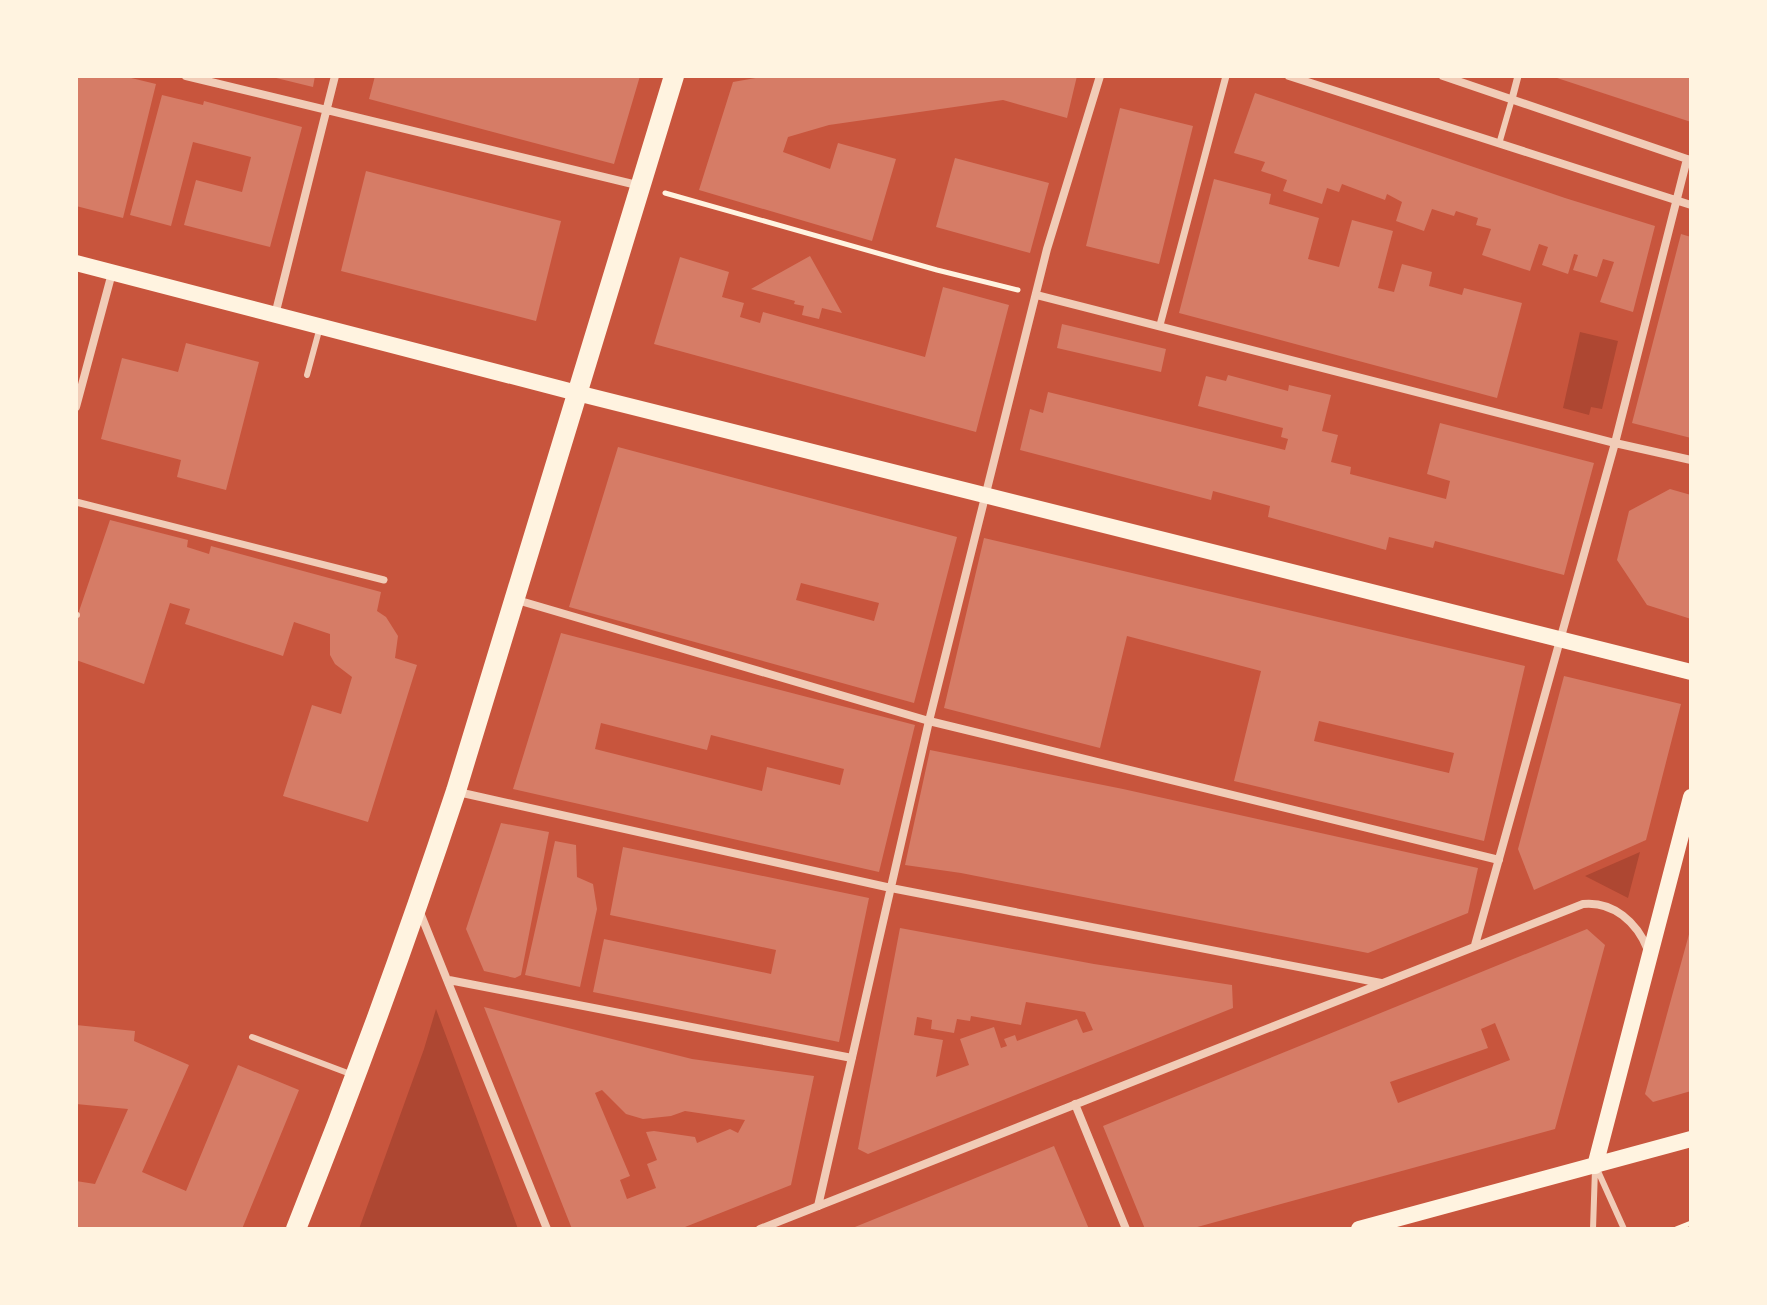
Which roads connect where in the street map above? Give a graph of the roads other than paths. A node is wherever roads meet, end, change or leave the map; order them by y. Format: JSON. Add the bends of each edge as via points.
{"nodes":[{"id":1,"x":186,"y":76,"type":"edge"},
{"id":2,"x":335,"y":76,"type":"edge"},
{"id":3,"x":677,"y":76,"type":"edge"},
{"id":4,"x":1100,"y":76,"type":"edge"},
{"id":5,"x":1226,"y":76,"type":"edge"},
{"id":6,"x":1289,"y":76,"type":"edge"},
{"id":7,"x":1443,"y":76,"type":"edge"},
{"id":8,"x":1518,"y":76,"type":"edge"},
{"id":9,"x":1512,"y":99,"type":"junction"},
{"id":10,"x":326,"y":109,"type":"junction"},
{"id":11,"x":1499,"y":144,"type":"junction"},
{"id":12,"x":1689,"y":159,"type":"edge"},
{"id":13,"x":641,"y":186,"type":"junction"},
{"id":14,"x":1675,"y":200,"type":"junction"},
{"id":15,"x":1691,"y":205,"type":"edge"},
{"id":16,"x":76,"y":263,"type":"edge"},
{"id":17,"x":112,"y":273,"type":"junction"},
{"id":18,"x":1037,"y":295,"type":"junction"},
{"id":19,"x":275,"y":315,"type":"junction"},
{"id":20,"x":1160,"y":325,"type":"junction"},
{"id":21,"x":320,"y":327,"type":"junction"},
{"id":22,"x":307,"y":375,"type":"dead end"},
{"id":23,"x":577,"y":393,"type":"junction"},
{"id":24,"x":76,"y":407,"type":"edge"},
{"id":25,"x":1615,"y":443,"type":"junction"},
{"id":26,"x":1691,"y":460,"type":"edge"},
{"id":27,"x":986,"y":495,"type":"junction"},
{"id":28,"x":76,"y":502,"type":"edge"},
{"id":29,"x":384,"y":580,"type":"dead end"},
{"id":30,"x":516,"y":600,"type":"junction"},
{"id":31,"x":1560,"y":639,"type":"junction"},
{"id":32,"x":1691,"y":672,"type":"edge"},
{"id":33,"x":929,"y":721,"type":"junction"},
{"id":34,"x":456,"y":791,"type":"junction"},
{"id":35,"x":1691,"y":797,"type":"edge"},
{"id":36,"x":1499,"y":860,"type":"junction"},
{"id":37,"x":891,"y":888,"type":"junction"},
{"id":38,"x":418,"y":907,"type":"junction"},
{"id":39,"x":1475,"y":945,"type":"junction"},
{"id":40,"x":1650,"y":955,"type":"junction"},
{"id":41,"x":449,"y":980,"type":"junction"},
{"id":42,"x":1382,"y":983,"type":"junction"},
{"id":43,"x":252,"y":1037,"type":"dead end"},
{"id":44,"x":852,"y":1058,"type":"junction"},
{"id":45,"x":357,"y":1076,"type":"junction"},
{"id":46,"x":1075,"y":1104,"type":"junction"},
{"id":47,"x":1691,"y":1139,"type":"edge"},
{"id":48,"x":1595,"y":1166,"type":"junction"},
{"id":49,"x":818,"y":1206,"type":"junction"},
{"id":50,"x":296,"y":1229,"type":"edge"},
{"id":51,"x":547,"y":1229,"type":"edge"},
{"id":52,"x":760,"y":1229,"type":"edge"},
{"id":53,"x":1126,"y":1229,"type":"edge"},
{"id":54,"x":1359,"y":1229,"type":"edge"},
{"id":55,"x":1593,"y":1229,"type":"edge"},
{"id":56,"x":1624,"y":1229,"type":"edge"}],
"edges":[{"from":1,"to":10,"type":"street"},
{"from":2,"to":10,"type":"street"},
{"from":3,"to":13,"type":"main road"},
{"from":4,"to":18,"type":"street"},
{"from":5,"to":20,"type":"street"},
{"from":6,"to":11,"type":"street"},
{"from":7,"to":9,"type":"street"},
{"from":8,"to":9,"type":"street"},
{"from":9,"to":11,"type":"lane"},
{"from":9,"to":12,"type":"street"},
{"from":10,"to":13,"type":"street"},
{"from":10,"to":19,"type":"street"},
{"from":11,"to":14,"type":"street"},
{"from":12,"to":14,"type":"street"},
{"from":13,"to":23,"type":"main road"},
{"from":14,"to":15,"type":"street"},
{"from":14,"to":25,"type":"street"},
{"from":16,"to":17,"type":"main road"},
{"from":17,"to":19,"type":"main road"},
{"from":17,"to":24,"type":"street"},
{"from":18,"to":20,"type":"street"},
{"from":18,"to":27,"type":"street"},
{"from":19,"to":21,"type":"main road"},
{"from":20,"to":25,"type":"street"},
{"from":21,"to":22,"type":"lane"},
{"from":21,"to":23,"type":"main road"},
{"from":23,"to":27,"type":"main road"},
{"from":23,"to":30,"type":"main road"},
{"from":25,"to":26,"type":"street"},
{"from":25,"to":31,"type":"street"},
{"from":27,"to":31,"type":"main road"},
{"from":27,"to":33,"type":"street"},
{"from":28,"to":29,"type":"street"},
{"from":30,"to":33,"type":"street"},
{"from":30,"to":34,"type":"main road"},
{"from":31,"to":32,"type":"main road"},
{"from":31,"to":36,"type":"street"},
{"from":33,"to":36,"type":"street"},
{"from":33,"to":37,"type":"street"},
{"from":34,"to":37,"type":"street"},
{"from":34,"to":38,"type":"main road"},
{"from":35,"to":40,"type":"main road"},
{"from":36,"to":39,"type":"street"},
{"from":37,"to":42,"type":"street"},
{"from":37,"to":44,"type":"street"},
{"from":38,"to":41,"type":"street"},
{"from":38,"to":45,"type":"main road"},
{"from":39,"to":40,"type":"street","via":[[1595,903],[1624,917]]},
{"from":39,"to":42,"type":"street"},
{"from":40,"to":48,"type":"main road"},
{"from":41,"to":44,"type":"street"},
{"from":41,"to":51,"type":"street"},
{"from":42,"to":46,"type":"street"},
{"from":43,"to":45,"type":"lane"},
{"from":44,"to":49,"type":"street"},
{"from":45,"to":50,"type":"main road"},
{"from":46,"to":49,"type":"street"},
{"from":46,"to":53,"type":"street"},
{"from":47,"to":48,"type":"main road"},
{"from":48,"to":54,"type":"main road"},
{"from":48,"to":55,"type":"lane"},
{"from":48,"to":56,"type":"lane"},
{"from":49,"to":52,"type":"street"}]}
